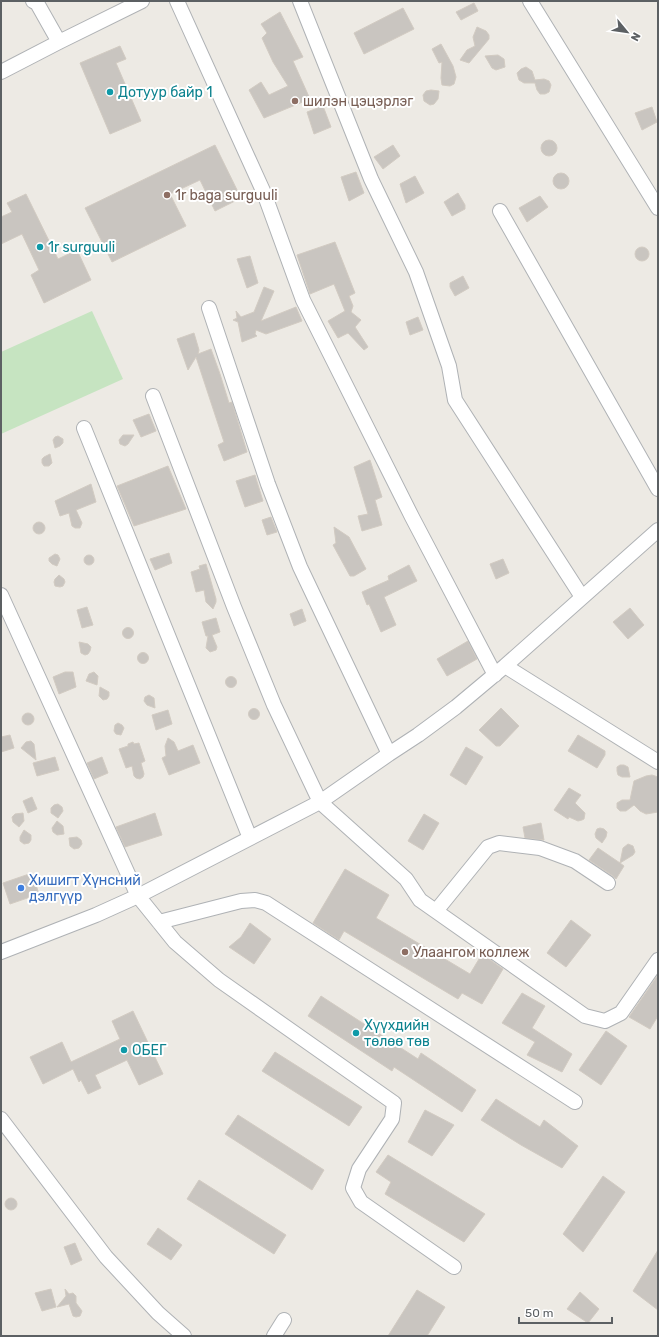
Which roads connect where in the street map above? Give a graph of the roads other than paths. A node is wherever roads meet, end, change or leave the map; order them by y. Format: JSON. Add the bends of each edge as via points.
{"nodes":[{"id":1,"x":34,"y":1,"type":"edge"},
{"id":2,"x":142,"y":1,"type":"edge"},
{"id":3,"x":177,"y":1,"type":"edge"},
{"id":4,"x":300,"y":1,"type":"edge"},
{"id":5,"x":530,"y":1,"type":"edge"},
{"id":6,"x":59,"y":42,"type":"junction"},
{"id":7,"x":1,"y":72,"type":"edge"},
{"id":8,"x":658,"y":208,"type":"edge"},
{"id":9,"x":500,"y":211,"type":"dead end"},
{"id":10,"x":209,"y":308,"type":"dead end"},
{"id":11,"x":153,"y":396,"type":"dead end"},
{"id":12,"x":84,"y":428,"type":"dead end"},
{"id":13,"x":658,"y":489,"type":"edge"},
{"id":14,"x":657,"y":532,"type":"edge"},
{"id":15,"x":1,"y":595,"type":"edge"},
{"id":16,"x":582,"y":597,"type":"junction"},
{"id":17,"x":500,"y":671,"type":"junction"},
{"id":18,"x":388,"y":754,"type":"junction"},
{"id":19,"x":658,"y":762,"type":"edge"},
{"id":20,"x":320,"y":802,"type":"junction"},
{"id":21,"x":250,"y":838,"type":"junction"},
{"id":22,"x":608,"y":883,"type":"dead end"},
{"id":23,"x":138,"y":896,"type":"junction"},
{"id":24,"x":436,"y":911,"type":"junction"},
{"id":25,"x":159,"y":922,"type":"junction"},
{"id":26,"x":1,"y":952,"type":"edge"},
{"id":27,"x":658,"y":960,"type":"edge"},
{"id":28,"x":575,"y":1102,"type":"dead end"},
{"id":29,"x":1,"y":1119,"type":"edge"},
{"id":30,"x":454,"y":1267,"type":"dead end"},
{"id":31,"x":284,"y":1320,"type":"dead end"},
{"id":32,"x":184,"y":1336,"type":"edge"},
{"id":33,"x":274,"y":1336,"type":"edge"}],
"edges":[{"from":1,"to":6,"type":"street"},
{"from":2,"to":6,"type":"street"},
{"from":3,"to":17,"type":"street","via":[[264,193],[303,300],[408,510]]},
{"from":4,"to":16,"type":"street","via":[[371,179],[416,272],[449,366],[455,400]]},
{"from":5,"to":8,"type":"street"},
{"from":6,"to":7,"type":"street"},
{"from":9,"to":13,"type":"street"},
{"from":10,"to":18,"type":"street","via":[[268,484],[300,567]]},
{"from":11,"to":20,"type":"street","via":[[274,705]]},
{"from":12,"to":21,"type":"street"},
{"from":14,"to":16,"type":"street"},
{"from":15,"to":23,"type":"street"},
{"from":16,"to":17,"type":"street"},
{"from":17,"to":18,"type":"street","via":[[456,707]]},
{"from":17,"to":19,"type":"street"},
{"from":18,"to":20,"type":"street"},
{"from":20,"to":21,"type":"street"},
{"from":20,"to":24,"type":"street","via":[[406,879],[420,900]]},
{"from":21,"to":23,"type":"street"},
{"from":22,"to":24,"type":"street","via":[[574,861],[540,848],[499,843],[488,847]]},
{"from":23,"to":25,"type":"street"},
{"from":23,"to":26,"type":"street"},
{"from":24,"to":27,"type":"street","via":[[585,1016],[605,1022],[621,1013]]},
{"from":25,"to":28,"type":"street","via":[[240,901],[255,900],[266,903]]},
{"from":25,"to":30,"type":"street","via":[[175,942],[219,980],[394,1103],[392,1119],[358,1169],[353,1188],[361,1202]]},
{"from":29,"to":32,"type":"street","via":[[106,1257],[158,1314]]},
{"from":31,"to":33,"type":"street"}]}
